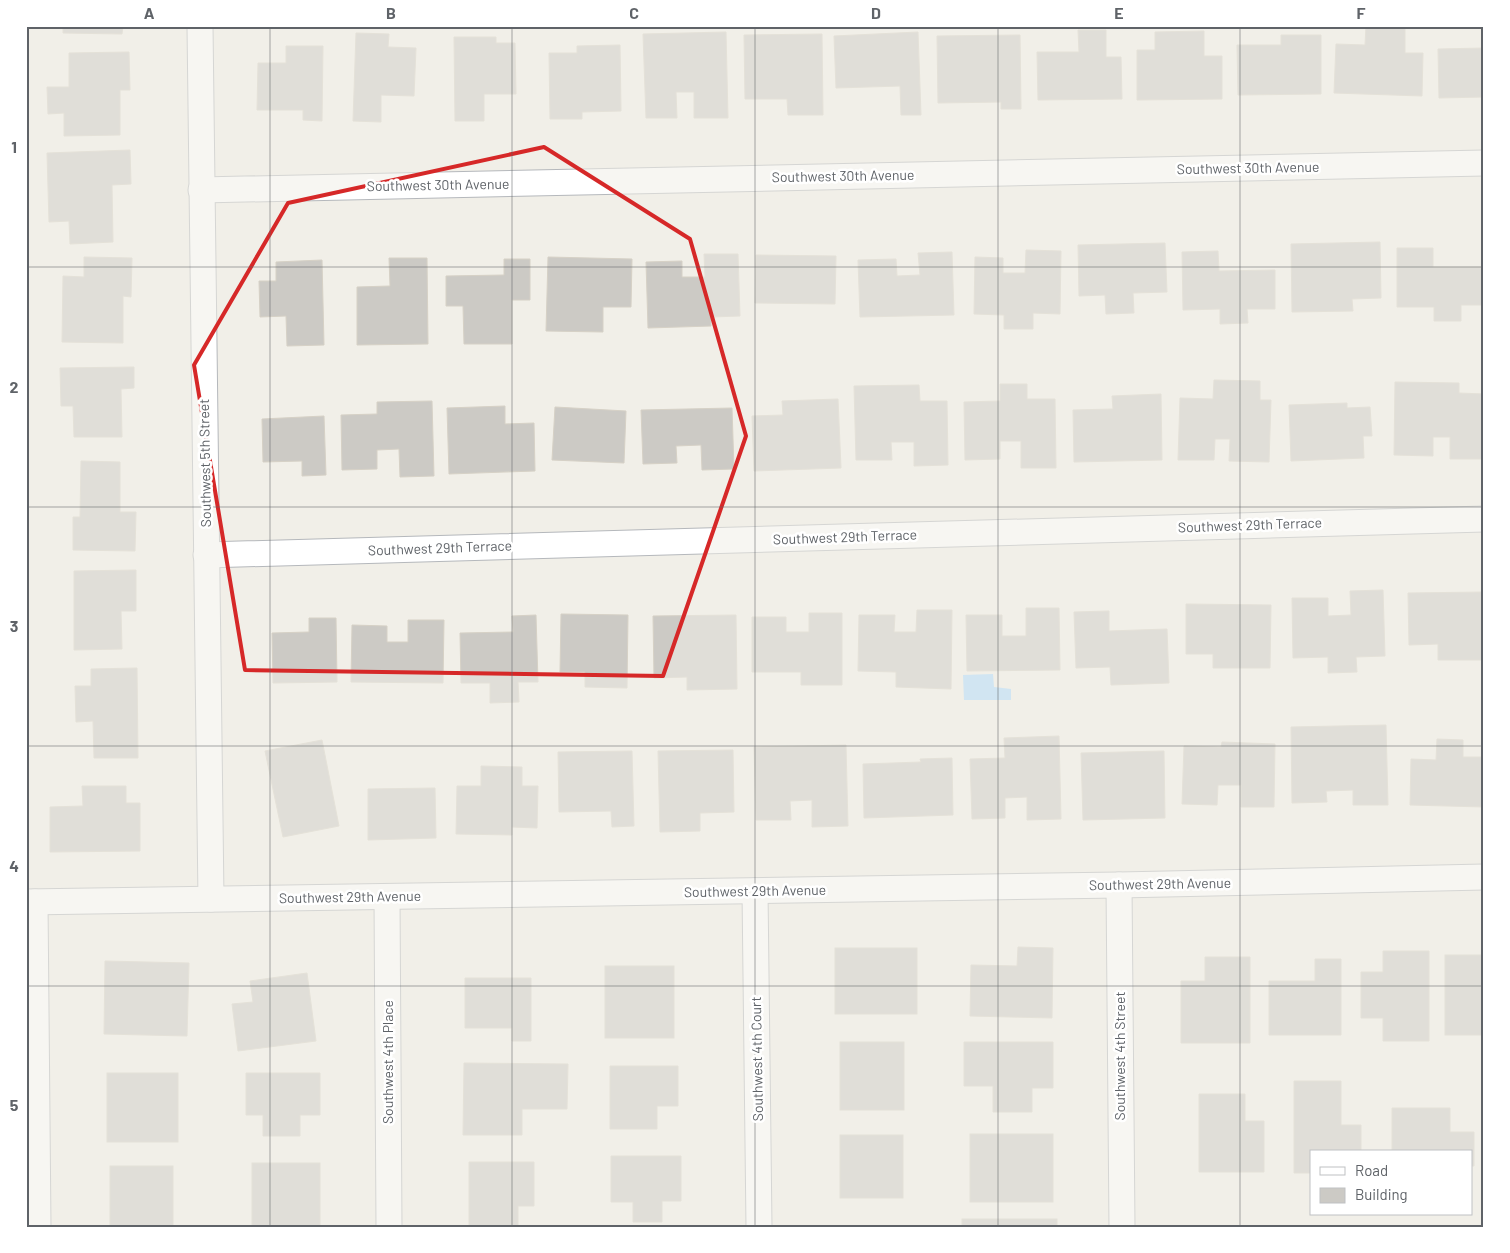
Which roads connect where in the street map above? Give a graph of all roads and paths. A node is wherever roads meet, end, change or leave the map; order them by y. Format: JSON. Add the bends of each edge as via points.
{"nodes":[{"id":1,"x":200,"y":26,"type":"edge"},
{"id":2,"x":1484,"y":162,"type":"edge"},
{"id":3,"x":202,"y":190,"type":"junction"},
{"id":4,"x":1484,"y":519,"type":"edge"},
{"id":5,"x":206,"y":555,"type":"junction"},
{"id":6,"x":1484,"y":877,"type":"edge"},
{"id":7,"x":1119,"y":885,"type":"junction"},
{"id":8,"x":755,"y":891,"type":"junction"},
{"id":9,"x":387,"y":896,"type":"junction"},
{"id":10,"x":211,"y":899,"type":"junction"},
{"id":11,"x":31,"y":902,"type":"edge"},
{"id":12,"x":38,"y":1227,"type":"edge"},
{"id":13,"x":389,"y":1227,"type":"edge"},
{"id":14,"x":759,"y":1227,"type":"edge"},
{"id":15,"x":1122,"y":1227,"type":"edge"}],
"edges":[{"from":1,"to":3,"type":"street","name":"Southwest 5th Street"},
{"from":2,"to":3,"type":"street","name":"Southwest 30th Avenue"},
{"from":3,"to":5,"type":"street","name":"Southwest 5th Street"},
{"from":4,"to":5,"type":"street","name":"Southwest 29th Terrace"},
{"from":5,"to":10,"type":"street","name":"Southwest 5th Street"},
{"from":6,"to":7,"type":"street","name":"Southwest 29th Avenue"},
{"from":7,"to":8,"type":"street","name":"Southwest 29th Avenue"},
{"from":7,"to":15,"type":"street","name":"Southwest 4th Street"},
{"from":8,"to":9,"type":"street","name":"Southwest 29th Avenue"},
{"from":8,"to":14,"type":"street","name":"Southwest 4th Court"},
{"from":9,"to":10,"type":"street","name":"Southwest 29th Avenue"},
{"from":9,"to":13,"type":"street","name":"Southwest 4th Place"},
{"from":10,"to":11,"type":"street","name":"Southwest 29th Avenue"},
{"from":11,"to":12,"type":"street"}]}
